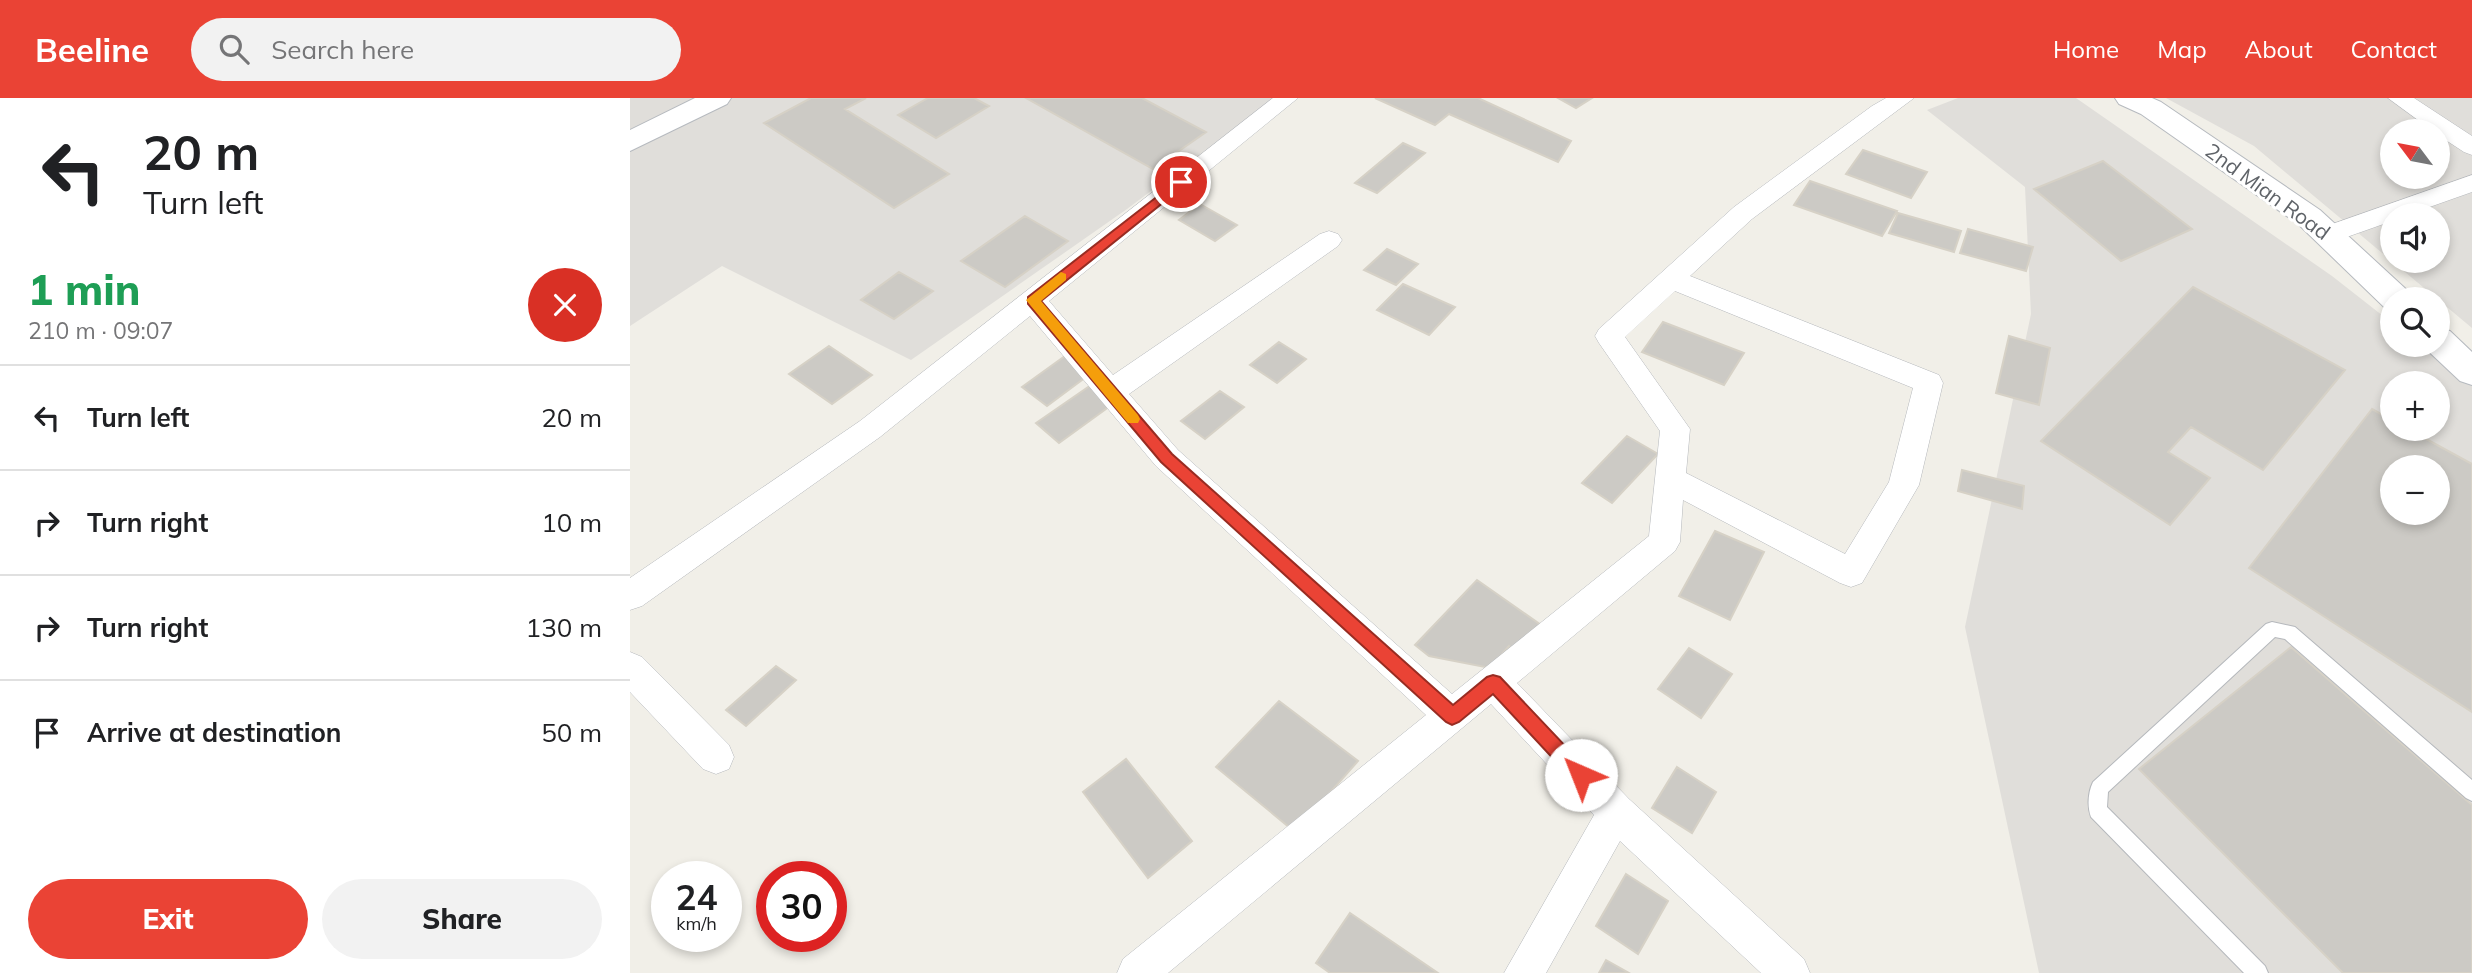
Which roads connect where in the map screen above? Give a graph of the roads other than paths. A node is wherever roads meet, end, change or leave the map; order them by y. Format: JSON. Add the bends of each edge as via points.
{"nodes":[{"id":1,"x":717,"y":98,"type":"edge"},
{"id":2,"x":1287,"y":98,"type":"edge"},
{"id":3,"x":1903,"y":98,"type":"edge"},
{"id":4,"x":2129,"y":98,"type":"edge"},
{"id":5,"x":2399,"y":98,"type":"edge"},
{"id":6,"x":630,"y":142,"type":"edge"},
{"id":7,"x":2472,"y":147,"type":"edge"},
{"id":8,"x":2472,"y":183,"type":"edge"},
{"id":9,"x":2330,"y":234,"type":"junction"},
{"id":10,"x":1329,"y":240,"type":"dead end"},
{"id":11,"x":1671,"y":279,"type":"junction"},
{"id":12,"x":2384,"y":287,"type":"edge"},
{"id":13,"x":1032,"y":300,"type":"junction"},
{"id":14,"x":2450,"y":351,"type":"edge"},
{"id":15,"x":2472,"y":372,"type":"edge"},
{"id":16,"x":1110,"y":391,"type":"junction"},
{"id":17,"x":1670,"y":479,"type":"junction"},
{"id":18,"x":630,"y":596,"type":"edge"},
{"id":19,"x":630,"y":668,"type":"edge"},
{"id":20,"x":1493,"y":683,"type":"junction"},
{"id":21,"x":1452,"y":716,"type":"junction"},
{"id":22,"x":716,"y":757,"type":"dead end"},
{"id":23,"x":2472,"y":792,"type":"edge"},
{"id":24,"x":1616,"y":812,"type":"junction"},
{"id":25,"x":1137,"y":973,"type":"edge"},
{"id":26,"x":1524,"y":973,"type":"edge"},
{"id":27,"x":1790,"y":973,"type":"edge"},
{"id":28,"x":2258,"y":973,"type":"edge"}],
"edges":[{"from":1,"to":6,"type":"main road"},
{"from":2,"to":13,"type":"street"},
{"from":3,"to":11,"type":"street","via":[[1744,213]]},
{"from":4,"to":9,"type":"main road","name":"2nd Mian Road","via":[[2151,108]]},
{"from":5,"to":7,"type":"street"},
{"from":8,"to":9,"type":"street"},
{"from":9,"to":12,"type":"main road","name":"2nd Mian Road"},
{"from":10,"to":16,"type":"street"},
{"from":11,"to":17,"type":"street","via":[[1609,336],[1675,429]]},
{"from":11,"to":17,"type":"street","via":[[1929,383],[1904,485],[1851,573]]},
{"from":13,"to":16,"type":"street"},
{"from":13,"to":18,"type":"street","via":[[870,429]]},
{"from":14,"to":15,"type":"main road"},
{"from":16,"to":21,"type":"street","via":[[1167,458]]},
{"from":17,"to":20,"type":"street","via":[[1664,542]]},
{"from":19,"to":22,"type":"street"},
{"from":20,"to":21,"type":"street"},
{"from":20,"to":24,"type":"street"},
{"from":21,"to":25,"type":"street"},
{"from":23,"to":28,"type":"lane","via":[[2289,632],[2272,629],[2099,788],[2098,811]]},
{"from":24,"to":26,"type":"street"},
{"from":24,"to":27,"type":"street"}]}
